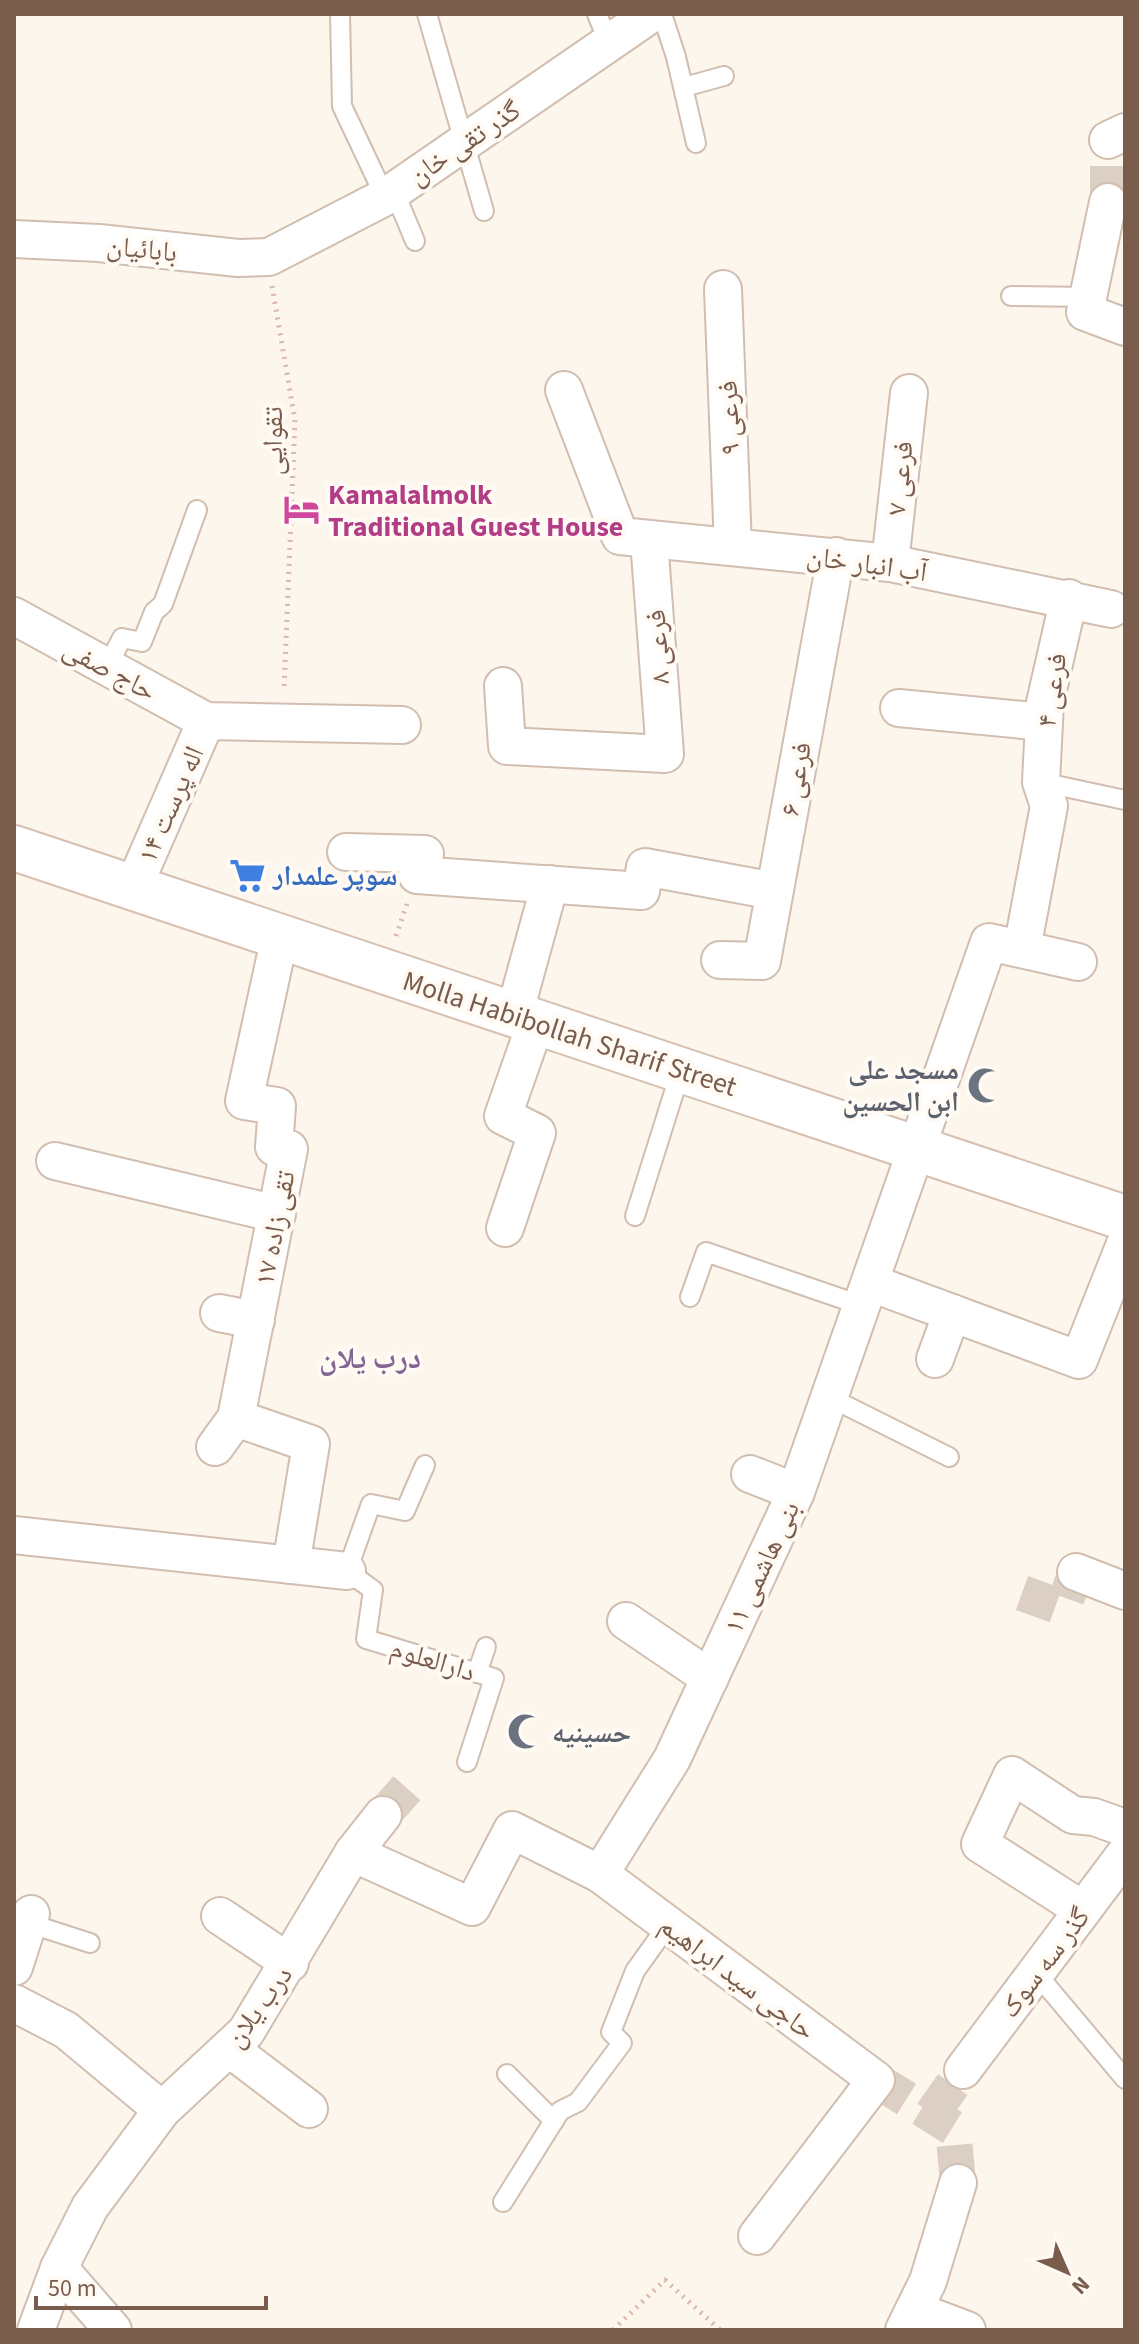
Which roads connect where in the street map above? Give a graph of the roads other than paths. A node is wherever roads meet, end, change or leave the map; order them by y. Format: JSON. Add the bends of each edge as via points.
{"nodes":[{"id":1,"x":340,"y":14,"type":"edge"},
{"id":2,"x":427,"y":14,"type":"edge"},
{"id":3,"x":651,"y":14,"type":"edge"},
{"id":4,"x":662,"y":14,"type":"edge"},
{"id":5,"x":603,"y":27,"type":"edge"},
{"id":6,"x":724,"y":76,"type":"dead end"},
{"id":7,"x":684,"y":87,"type":"junction"},
{"id":8,"x":696,"y":143,"type":"dead end"},
{"id":9,"x":462,"y":144,"type":"junction"},
{"id":10,"x":389,"y":194,"type":"junction"},
{"id":11,"x":1108,"y":202,"type":"tunnel mouth"},
{"id":12,"x":484,"y":211,"type":"dead end"},
{"id":13,"x":14,"y":239,"type":"edge"},
{"id":14,"x":415,"y":241,"type":"dead end"},
{"id":15,"x":269,"y":257,"type":"joint"},
{"id":16,"x":723,"y":289,"type":"dead end"},
{"id":17,"x":1011,"y":296,"type":"dead end"},
{"id":18,"x":1088,"y":297,"type":"junction"},
{"id":19,"x":1125,"y":327,"type":"edge"},
{"id":20,"x":564,"y":390,"type":"dead end"},
{"id":21,"x":909,"y":393,"type":"dead end"},
{"id":22,"x":197,"y":510,"type":"dead end"},
{"id":23,"x":634,"y":538,"type":"junction"},
{"id":24,"x":733,"y":547,"type":"junction"},
{"id":25,"x":836,"y":556,"type":"junction"},
{"id":26,"x":890,"y":563,"type":"junction"},
{"id":27,"x":1069,"y":598,"type":"junction"},
{"id":28,"x":1111,"y":609,"type":"dead end"},
{"id":29,"x":14,"y":616,"type":"edge"},
{"id":30,"x":107,"y":667,"type":"junction"},
{"id":31,"x":503,"y":686,"type":"dead end"},
{"id":32,"x":899,"y":708,"type":"dead end"},
{"id":33,"x":206,"y":721,"type":"junction"},
{"id":34,"x":1044,"y":722,"type":"junction"},
{"id":35,"x":402,"y":725,"type":"dead end"},
{"id":36,"x":1041,"y":782,"type":"junction"},
{"id":37,"x":1125,"y":800,"type":"edge"},
{"id":38,"x":14,"y":848,"type":"edge"},
{"id":39,"x":346,"y":852,"type":"dead end"},
{"id":40,"x":550,"y":884,"type":"junction"},
{"id":41,"x":133,"y":888,"type":"junction"},
{"id":42,"x":774,"y":891,"type":"junction"},
{"id":43,"x":280,"y":936,"type":"junction"},
{"id":44,"x":1022,"y":949,"type":"junction"},
{"id":45,"x":720,"y":960,"type":"dead end"},
{"id":46,"x":1078,"y":962,"type":"dead end"},
{"id":47,"x":525,"y":1018,"type":"junction"},
{"id":48,"x":681,"y":1070,"type":"junction"},
{"id":49,"x":918,"y":1149,"type":"junction"},
{"id":50,"x":55,"y":1161,"type":"dead end"},
{"id":51,"x":277,"y":1214,"type":"junction"},
{"id":52,"x":635,"y":1216,"type":"dead end"},
{"id":53,"x":1125,"y":1218,"type":"edge"},
{"id":54,"x":505,"y":1228,"type":"dead end"},
{"id":55,"x":1125,"y":1244,"type":"edge"},
{"id":56,"x":867,"y":1294,"type":"junction"},
{"id":57,"x":690,"y":1297,"type":"dead end"},
{"id":58,"x":219,"y":1313,"type":"dead end"},
{"id":59,"x":952,"y":1313,"type":"junction"},
{"id":60,"x":256,"y":1320,"type":"junction"},
{"id":61,"x":935,"y":1359,"type":"dead end"},
{"id":62,"x":831,"y":1398,"type":"junction"},
{"id":63,"x":236,"y":1418,"type":"junction"},
{"id":64,"x":215,"y":1447,"type":"dead end"},
{"id":65,"x":949,"y":1457,"type":"dead end"},
{"id":66,"x":425,"y":1465,"type":"dead end"},
{"id":67,"x":750,"y":1474,"type":"dead end"},
{"id":68,"x":796,"y":1492,"type":"junction"},
{"id":69,"x":14,"y":1535,"type":"edge"},
{"id":70,"x":291,"y":1565,"type":"junction"},
{"id":71,"x":347,"y":1571,"type":"junction"},
{"id":72,"x":1076,"y":1572,"type":"dead end"},
{"id":73,"x":1125,"y":1591,"type":"edge"},
{"id":74,"x":626,"y":1621,"type":"dead end"},
{"id":75,"x":486,"y":1647,"type":"dead end"},
{"id":76,"x":477,"y":1673,"type":"junction"},
{"id":77,"x":710,"y":1678,"type":"junction"},
{"id":78,"x":467,"y":1762,"type":"dead end"},
{"id":79,"x":383,"y":1815,"type":"tunnel mouth"},
{"id":80,"x":1125,"y":1828,"type":"edge"},
{"id":81,"x":353,"y":1853,"type":"junction"},
{"id":82,"x":1125,"y":1854,"type":"edge"},
{"id":83,"x":600,"y":1874,"type":"junction"},
{"id":84,"x":1083,"y":1910,"type":"junction"},
{"id":85,"x":220,"y":1916,"type":"dead end"},
{"id":86,"x":29,"y":1919,"type":"joint"},
{"id":87,"x":668,"y":1925,"type":"junction"},
{"id":88,"x":90,"y":1943,"type":"dead end"},
{"id":89,"x":290,"y":1963,"type":"junction"},
{"id":90,"x":14,"y":1967,"type":"edge"},
{"id":91,"x":1036,"y":1973,"type":"junction"},
{"id":92,"x":14,"y":2003,"type":"edge"},
{"id":93,"x":230,"y":2049,"type":"junction"},
{"id":94,"x":963,"y":2070,"type":"tunnel mouth"},
{"id":95,"x":507,"y":2074,"type":"dead end"},
{"id":96,"x":1125,"y":2079,"type":"edge"},
{"id":97,"x":309,"y":2109,"type":"dead end"},
{"id":98,"x":162,"y":2110,"type":"junction"},
{"id":99,"x":554,"y":2121,"type":"junction"},
{"id":100,"x":958,"y":2183,"type":"tunnel mouth"},
{"id":101,"x":503,"y":2202,"type":"dead end"},
{"id":102,"x":757,"y":2236,"type":"dead end"},
{"id":103,"x":59,"y":2268,"type":"junction"},
{"id":104,"x":909,"y":2320,"type":"edge"},
{"id":105,"x":36,"y":2330,"type":"edge"},
{"id":106,"x":113,"y":2330,"type":"edge"},
{"id":107,"x":967,"y":2330,"type":"edge"}],
"edges":[{"from":1,"to":10,"type":"lane","via":[[342,106]]},
{"from":2,"to":9,"type":"lane"},
{"from":3,"to":5,"type":"street","name":"گذر تقی خان"},
{"from":4,"to":7,"type":"lane"},
{"from":5,"to":9,"type":"street","name":"گذر تقی خان"},
{"from":6,"to":7,"type":"lane"},
{"from":7,"to":8,"type":"lane"},
{"from":9,"to":10,"type":"street","name":"گذر تقی خان"},
{"from":9,"to":12,"type":"lane"},
{"from":10,"to":14,"type":"lane"},
{"from":10,"to":15,"type":"street","name":"گذر تقی خان"},
{"from":11,"to":18,"type":"street"},
{"from":13,"to":15,"type":"street","name":"بابائیان"},
{"from":16,"to":24,"type":"street","name":"فرعی ۹"},
{"from":17,"to":18,"type":"lane"},
{"from":18,"to":19,"type":"street","via":[[1085,312]]},
{"from":20,"to":23,"type":"street","name":"فرعی ۸"},
{"from":21,"to":26,"type":"street","name":"فرعی ۷"},
{"from":22,"to":30,"type":"lane","via":[[163,604],[154,612],[142,642],[122,638]]},
{"from":23,"to":24,"type":"street","name":"آب انبار خان"},
{"from":23,"to":31,"type":"street","name":"فرعی ۸","via":[[665,754],[507,746]]},
{"from":24,"to":25,"type":"street","name":"آب انبار خان"},
{"from":25,"to":26,"type":"street","name":"آب انبار خان"},
{"from":25,"to":42,"type":"street","name":"فرعی ۶"},
{"from":26,"to":27,"type":"street","name":"آب انبار خان"},
{"from":27,"to":28,"type":"street","name":"آب انبار خان"},
{"from":27,"to":34,"type":"street","name":"فرعی ۴"},
{"from":29,"to":30,"type":"street","name":"حاج صفی"},
{"from":30,"to":33,"type":"street","name":"حاج صفی"},
{"from":32,"to":34,"type":"street"},
{"from":33,"to":35,"type":"street"},
{"from":33,"to":41,"type":"street","name":"اله پرست ۱۴"},
{"from":34,"to":36,"type":"street","name":"فرعی ۴"},
{"from":36,"to":37,"type":"lane"},
{"from":36,"to":44,"type":"street","name":"فرعی ۴","via":[[1049,806]]},
{"from":38,"to":41,"type":"main road","name":"Molla Habibollah Sharif Street"},
{"from":39,"to":40,"type":"street","via":[[425,854],[417,875]]},
{"from":40,"to":42,"type":"street","via":[[641,891],[645,867]]},
{"from":40,"to":47,"type":"street"},
{"from":41,"to":43,"type":"main road","name":"Molla Habibollah Sharif Street"},
{"from":42,"to":45,"type":"street","name":"فرعی ۶","via":[[762,961]]},
{"from":43,"to":47,"type":"main road","name":"Molla Habibollah Sharif Street"},
{"from":43,"to":51,"type":"street","name":"تقی زاده ۱۷","via":[[244,1101],[277,1106],[274,1147],[289,1149]]},
{"from":44,"to":46,"type":"street"},
{"from":44,"to":49,"type":"street","name":"بنی هاشمی ۱۱","via":[[989,942]]},
{"from":47,"to":48,"type":"main road","name":"Molla Habibollah Sharif Street"},
{"from":47,"to":54,"type":"street","via":[[503,1116],[537,1133]]},
{"from":48,"to":49,"type":"main road","name":"Molla Habibollah Sharif Street"},
{"from":48,"to":52,"type":"lane"},
{"from":49,"to":53,"type":"main road","name":"Molla Habibollah Sharif Street"},
{"from":49,"to":56,"type":"street","name":"بنی هاشمی ۱۱"},
{"from":50,"to":51,"type":"street"},
{"from":51,"to":60,"type":"street","name":"تقی زاده ۱۷"},
{"from":55,"to":59,"type":"street","via":[[1079,1360]]},
{"from":56,"to":57,"type":"lane","via":[[706,1252]]},
{"from":56,"to":59,"type":"street"},
{"from":56,"to":62,"type":"street","name":"بنی هاشمی ۱۱"},
{"from":58,"to":60,"type":"street"},
{"from":59,"to":61,"type":"street"},
{"from":60,"to":63,"type":"street","name":"تقی زاده ۱۷"},
{"from":62,"to":65,"type":"lane"},
{"from":62,"to":68,"type":"street","name":"بنی هاشمی ۱۱"},
{"from":63,"to":64,"type":"street"},
{"from":63,"to":70,"type":"street","via":[[311,1444]]},
{"from":66,"to":71,"type":"lane","via":[[405,1511],[371,1504]]},
{"from":67,"to":68,"type":"street"},
{"from":68,"to":77,"type":"street","name":"بنی هاشمی ۱۱"},
{"from":69,"to":70,"type":"street"},
{"from":70,"to":71,"type":"street"},
{"from":71,"to":76,"type":"lane","name":"دارالعلوم","via":[[373,1590],[366,1639]]},
{"from":72,"to":73,"type":"street"},
{"from":74,"to":77,"type":"street"},
{"from":75,"to":76,"type":"lane"},
{"from":76,"to":78,"type":"lane","name":"دارالعلوم","via":[[494,1678]]},
{"from":77,"to":83,"type":"street","name":"بنی هاشمی ۱۱","via":[[672,1759]]},
{"from":79,"to":81,"type":"street","name":"درب یلان"},
{"from":80,"to":84,"type":"street","via":[[1073,1815],[1012,1775],[980,1844]]},
{"from":81,"to":83,"type":"street","via":[[472,1907],[512,1830]]},
{"from":81,"to":89,"type":"street","name":"درب یلان"},
{"from":82,"to":84,"type":"street","name":"گذر سه سوک"},
{"from":83,"to":87,"type":"street","name":"حاجی سید ابراهیم"},
{"from":84,"to":91,"type":"street","name":"گذر سه سوک"},
{"from":85,"to":89,"type":"street"},
{"from":86,"to":88,"type":"lane"},
{"from":86,"to":90,"type":"street"},
{"from":87,"to":99,"type":"lane","via":[[635,1971],[611,2032],[622,2043],[578,2102],[560,2111]]},
{"from":87,"to":102,"type":"street","name":"حاجی سید ابراهیم","via":[[876,2080]]},
{"from":89,"to":93,"type":"street","name":"درب یلان","via":[[263,2009]]},
{"from":91,"to":94,"type":"street","name":"گذر سه سوک"},
{"from":91,"to":96,"type":"lane"},
{"from":92,"to":98,"type":"street","via":[[66,2030]]},
{"from":93,"to":97,"type":"street"},
{"from":93,"to":98,"type":"street","name":"درب یلان"},
{"from":95,"to":99,"type":"lane"},
{"from":98,"to":103,"type":"street","name":"درب یلان","via":[[90,2207]]},
{"from":99,"to":101,"type":"lane"},
{"from":100,"to":104,"type":"street","via":[[939,2250]]},
{"from":103,"to":105,"type":"street","name":"درب یلان"},
{"from":103,"to":106,"type":"street"},
{"from":104,"to":107,"type":"street"}]}
